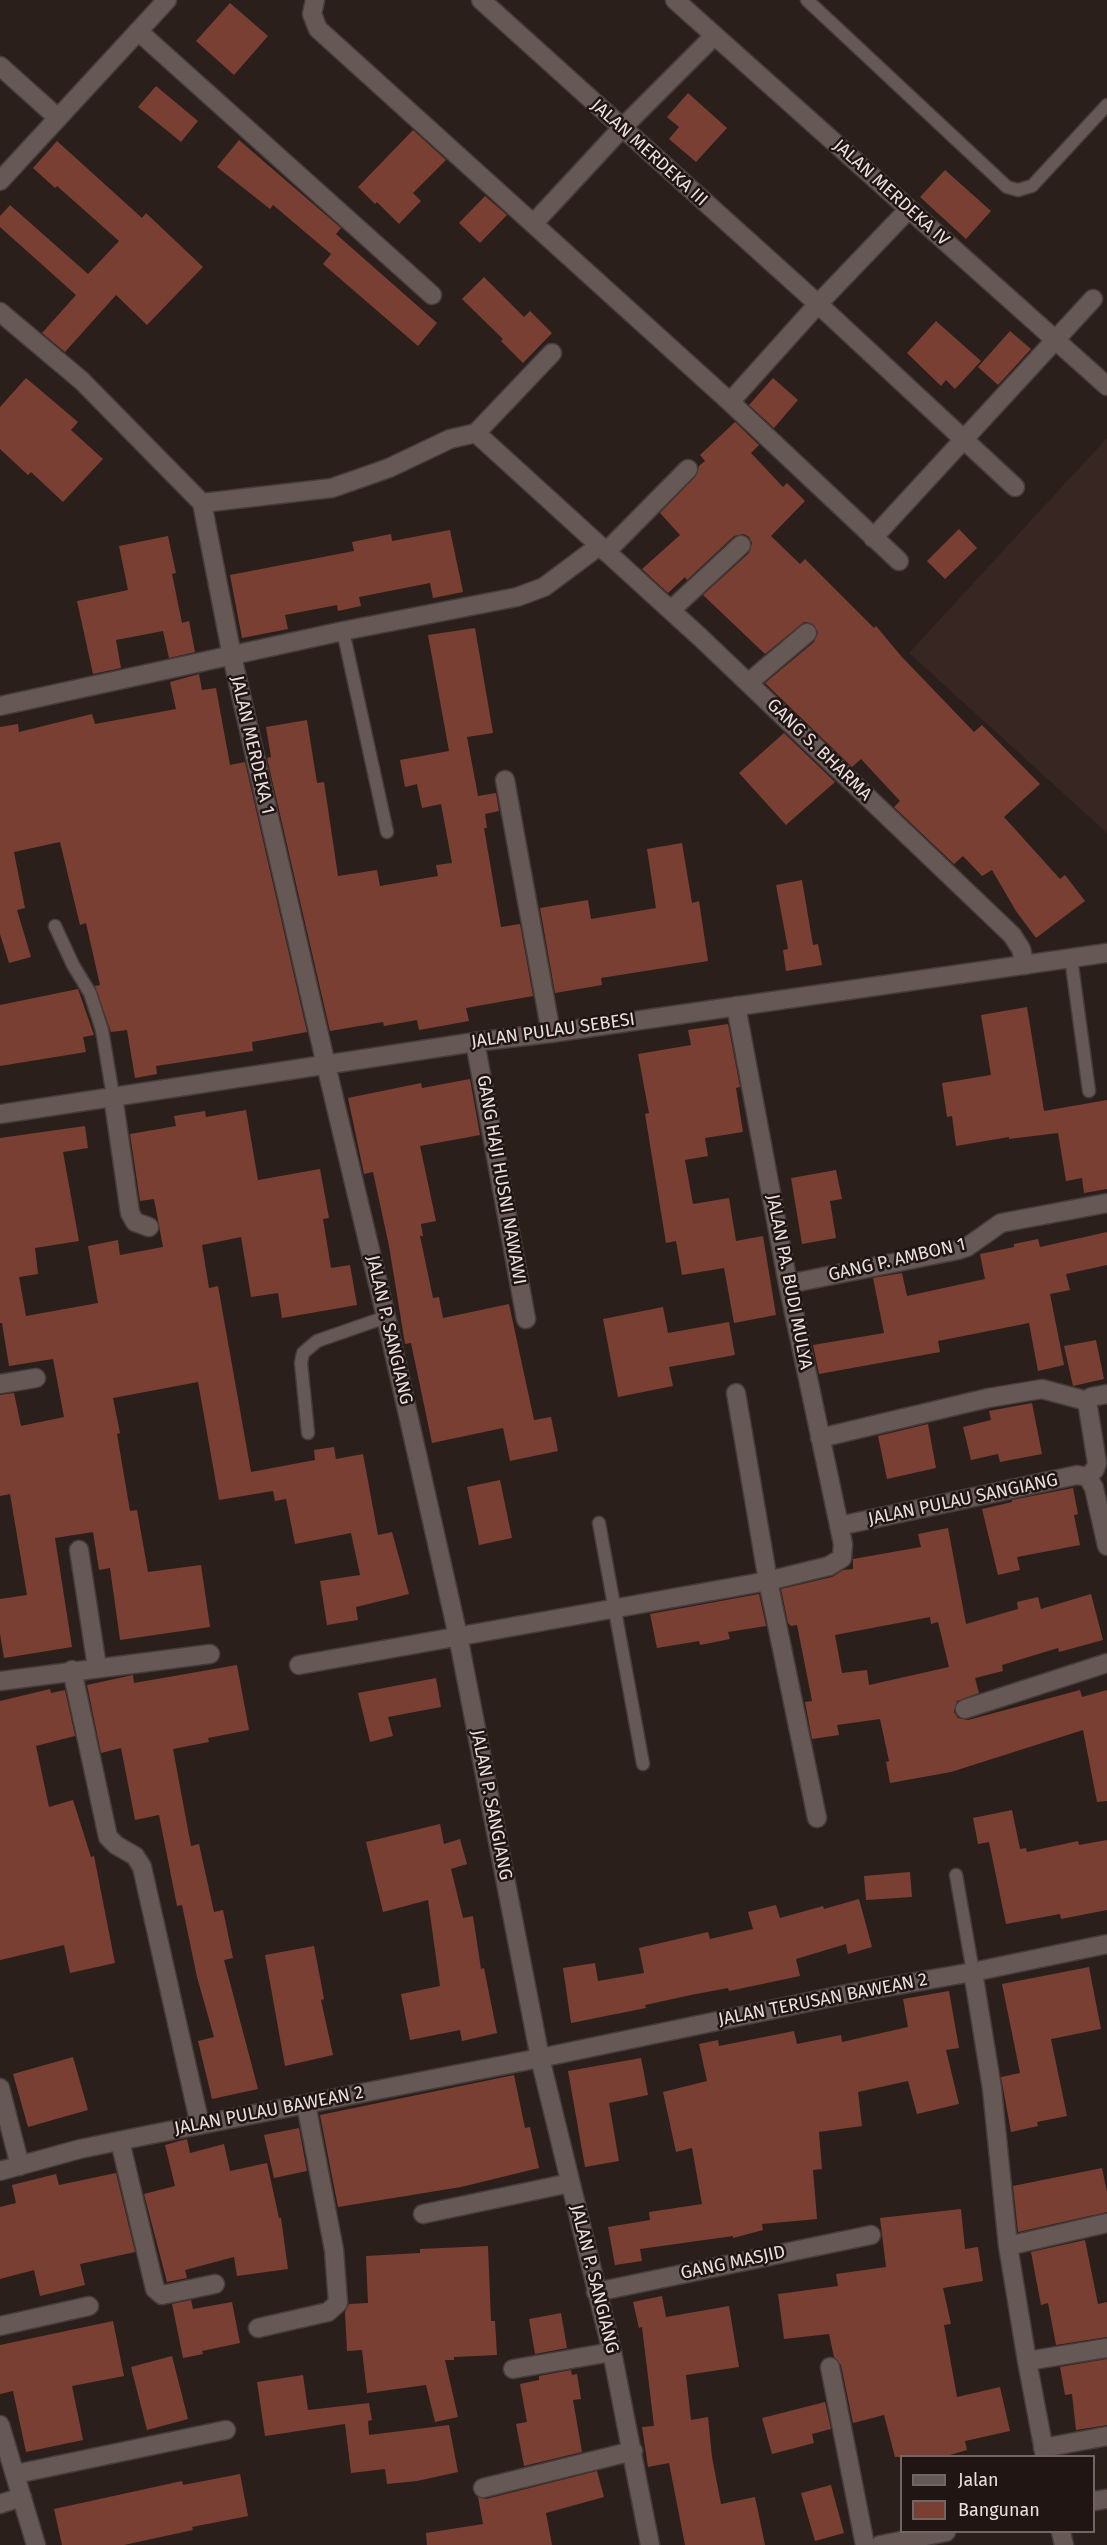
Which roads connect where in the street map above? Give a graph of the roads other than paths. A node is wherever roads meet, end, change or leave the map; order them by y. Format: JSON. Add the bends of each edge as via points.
{"nodes":[{"id":1,"x":167,"y":0,"type":"edge"},
{"id":2,"x":315,"y":0,"type":"edge"},
{"id":3,"x":481,"y":0,"type":"edge"},
{"id":4,"x":675,"y":0,"type":"edge"},
{"id":5,"x":807,"y":0,"type":"edge"},
{"id":6,"x":138,"y":31,"type":"junction"},
{"id":7,"x":714,"y":36,"type":"junction"},
{"id":8,"x":0,"y":66,"type":"edge"},
{"id":9,"x":1107,"y":105,"type":"edge"},
{"id":10,"x":58,"y":118,"type":"junction"},
{"id":11,"x":622,"y":128,"type":"junction"},
{"id":12,"x":0,"y":181,"type":"edge"},
{"id":13,"x":909,"y":210,"type":"junction"},
{"id":14,"x":533,"y":224,"type":"junction"},
{"id":15,"x":432,"y":295,"type":"dead end"},
{"id":16,"x":1093,"y":299,"type":"dead end"},
{"id":17,"x":818,"y":304,"type":"junction"},
{"id":18,"x":0,"y":312,"type":"edge"},
{"id":19,"x":1056,"y":341,"type":"junction"},
{"id":20,"x":552,"y":353,"type":"dead end"},
{"id":21,"x":1107,"y":386,"type":"edge"},
{"id":22,"x":730,"y":402,"type":"junction"},
{"id":23,"x":476,"y":433,"type":"junction"},
{"id":24,"x":965,"y":439,"type":"junction"},
{"id":25,"x":688,"y":469,"type":"dead end"},
{"id":26,"x":1015,"y":487,"type":"dead end"},
{"id":27,"x":202,"y":503,"type":"junction"},
{"id":28,"x":873,"y":538,"type":"junction"},
{"id":29,"x":741,"y":545,"type":"dead end"},
{"id":30,"x":603,"y":549,"type":"junction"},
{"id":31,"x":899,"y":561,"type":"dead end"},
{"id":32,"x":671,"y":610,"type":"junction"},
{"id":33,"x":343,"y":631,"type":"junction"},
{"id":34,"x":807,"y":633,"type":"dead end"},
{"id":35,"x":232,"y":656,"type":"junction"},
{"id":36,"x":748,"y":683,"type":"junction"},
{"id":37,"x":0,"y":706,"type":"edge"},
{"id":38,"x":505,"y":780,"type":"dead end"},
{"id":39,"x":387,"y":832,"type":"dead end"},
{"id":40,"x":55,"y":926,"type":"dead end"},
{"id":41,"x":1107,"y":953,"type":"edge"},
{"id":42,"x":1071,"y":958,"type":"junction"},
{"id":43,"x":1025,"y":965,"type":"junction"},
{"id":44,"x":736,"y":1006,"type":"junction"},
{"id":45,"x":551,"y":1033,"type":"junction"},
{"id":46,"x":475,"y":1042,"type":"junction"},
{"id":47,"x":326,"y":1065,"type":"junction"},
{"id":48,"x":1089,"y":1091,"type":"dead end"},
{"id":49,"x":113,"y":1096,"type":"junction"},
{"id":50,"x":0,"y":1114,"type":"edge"},
{"id":51,"x":1107,"y":1203,"type":"edge"},
{"id":52,"x":149,"y":1227,"type":"dead end"},
{"id":53,"x":788,"y":1284,"type":"junction"},
{"id":54,"x":386,"y":1317,"type":"junction"},
{"id":55,"x":526,"y":1319,"type":"dead end"},
{"id":56,"x":36,"y":1378,"type":"dead end"},
{"id":57,"x":0,"y":1384,"type":"edge"},
{"id":58,"x":736,"y":1393,"type":"dead end"},
{"id":59,"x":1107,"y":1394,"type":"edge"},
{"id":60,"x":1087,"y":1401,"type":"junction"},
{"id":61,"x":308,"y":1433,"type":"dead end"},
{"id":62,"x":820,"y":1438,"type":"junction"},
{"id":63,"x":1088,"y":1477,"type":"junction"},
{"id":64,"x":599,"y":1523,"type":"dead end"},
{"id":65,"x":838,"y":1526,"type":"junction"},
{"id":66,"x":1107,"y":1546,"type":"edge"},
{"id":67,"x":79,"y":1550,"type":"dead end"},
{"id":68,"x":768,"y":1581,"type":"junction"},
{"id":69,"x":616,"y":1609,"type":"junction"},
{"id":70,"x":458,"y":1636,"type":"junction"},
{"id":71,"x":210,"y":1654,"type":"dead end"},
{"id":72,"x":1107,"y":1663,"type":"edge"},
{"id":73,"x":299,"y":1665,"type":"dead end"},
{"id":74,"x":97,"y":1667,"type":"junction"},
{"id":75,"x":72,"y":1670,"type":"junction"},
{"id":76,"x":1,"y":1676,"type":"edge"},
{"id":77,"x":965,"y":1709,"type":"dead end"},
{"id":78,"x":643,"y":1764,"type":"dead end"},
{"id":79,"x":817,"y":1818,"type":"dead end"},
{"id":80,"x":956,"y":1875,"type":"dead end"},
{"id":81,"x":1107,"y":1944,"type":"edge"},
{"id":82,"x":973,"y":1972,"type":"junction"},
{"id":83,"x":540,"y":2058,"type":"junction"},
{"id":84,"x":0,"y":2088,"type":"edge"},
{"id":85,"x":306,"y":2104,"type":"junction"},
{"id":86,"x":200,"y":2125,"type":"junction"},
{"id":87,"x":120,"y":2141,"type":"junction"},
{"id":88,"x":20,"y":2166,"type":"junction"},
{"id":89,"x":0,"y":2171,"type":"edge"},
{"id":90,"x":570,"y":2182,"type":"junction"},
{"id":91,"x":423,"y":2214,"type":"dead end"},
{"id":92,"x":1107,"y":2223,"type":"edge"},
{"id":93,"x":871,"y":2235,"type":"dead end"},
{"id":94,"x":1008,"y":2246,"type":"junction"},
{"id":95,"x":215,"y":2284,"type":"dead end"},
{"id":96,"x":596,"y":2292,"type":"junction"},
{"id":97,"x":89,"y":2306,"type":"dead end"},
{"id":98,"x":0,"y":2326,"type":"edge"},
{"id":99,"x":258,"y":2328,"type":"dead end"},
{"id":100,"x":1107,"y":2348,"type":"edge"},
{"id":101,"x":612,"y":2352,"type":"junction"},
{"id":102,"x":1027,"y":2361,"type":"junction"},
{"id":103,"x":830,"y":2367,"type":"dead end"},
{"id":104,"x":513,"y":2369,"type":"dead end"},
{"id":105,"x":0,"y":2425,"type":"edge"},
{"id":106,"x":226,"y":2430,"type":"dead end"},
{"id":107,"x":1107,"y":2436,"type":"edge"},
{"id":108,"x":633,"y":2451,"type":"junction"},
{"id":109,"x":1044,"y":2452,"type":"edge"},
{"id":110,"x":16,"y":2474,"type":"junction"},
{"id":111,"x":483,"y":2488,"type":"dead end"},
{"id":112,"x":22,"y":2497,"type":"junction"},
{"id":113,"x":0,"y":2504,"type":"edge"},
{"id":114,"x":941,"y":2533,"type":"edge"},
{"id":115,"x":36,"y":2545,"type":"edge"},
{"id":116,"x":650,"y":2545,"type":"edge"},
{"id":117,"x":865,"y":2545,"type":"edge"},
{"id":118,"x":880,"y":2545,"type":"edge"}],
"edges":[{"from":1,"to":6,"type":"street"},
{"from":2,"to":14,"type":"street","via":[[312,14],[318,29]]},
{"from":3,"to":11,"type":"street","name":"JALAN MERDEKA III"},
{"from":4,"to":7,"type":"street","name":"JALAN MERDEKA IV"},
{"from":5,"to":9,"type":"lane","via":[[1007,187],[1018,190],[1032,186]]},
{"from":6,"to":10,"type":"street"},
{"from":6,"to":15,"type":"street"},
{"from":7,"to":11,"type":"street"},
{"from":7,"to":13,"type":"street","name":"JALAN MERDEKA IV"},
{"from":8,"to":10,"type":"street"},
{"from":10,"to":12,"type":"street"},
{"from":11,"to":14,"type":"street"},
{"from":11,"to":17,"type":"street","name":"JALAN MERDEKA III"},
{"from":13,"to":17,"type":"street"},
{"from":13,"to":19,"type":"street","name":"JALAN MERDEKA IV"},
{"from":14,"to":22,"type":"street"},
{"from":16,"to":19,"type":"street"},
{"from":17,"to":22,"type":"street"},
{"from":17,"to":24,"type":"street","name":"JALAN MERDEKA III"},
{"from":18,"to":27,"type":"street","via":[[82,381]]},
{"from":19,"to":21,"type":"street","name":"JALAN MERDEKA IV"},
{"from":19,"to":24,"type":"street"},
{"from":20,"to":23,"type":"street"},
{"from":22,"to":28,"type":"street"},
{"from":23,"to":27,"type":"street","via":[[450,439],[342,485]]},
{"from":23,"to":30,"type":"street","name":"GANG S. BHARMA"},
{"from":24,"to":26,"type":"street","name":"JALAN MERDEKA III"},
{"from":24,"to":28,"type":"street"},
{"from":25,"to":30,"type":"street"},
{"from":27,"to":35,"type":"street"},
{"from":28,"to":31,"type":"street"},
{"from":29,"to":32,"type":"street"},
{"from":30,"to":32,"type":"street","name":"GANG S. BHARMA"},
{"from":30,"to":33,"type":"street","via":[[530,593]]},
{"from":32,"to":36,"type":"street","name":"GANG S. BHARMA"},
{"from":33,"to":35,"type":"street"},
{"from":33,"to":39,"type":"lane"},
{"from":34,"to":36,"type":"street"},
{"from":35,"to":37,"type":"street","name":"JALAN MERDEKA 1"},
{"from":35,"to":47,"type":"street","name":"JALAN MERDEKA 1"},
{"from":36,"to":43,"type":"street","name":"GANG S. BHARMA","via":[[1012,935]]},
{"from":38,"to":45,"type":"street"},
{"from":40,"to":49,"type":"lane","via":[[90,993],[102,1030]]},
{"from":41,"to":42,"type":"street","name":"JALAN PULAU SEBESI"},
{"from":42,"to":43,"type":"street","name":"JALAN PULAU SEBESI"},
{"from":42,"to":48,"type":"lane"},
{"from":43,"to":44,"type":"street","name":"JALAN PULAU SEBESI"},
{"from":44,"to":45,"type":"street","name":"JALAN PULAU SEBESI"},
{"from":44,"to":53,"type":"street","name":"JALAN PA. BUDI MULYA"},
{"from":45,"to":46,"type":"street","name":"JALAN PULAU SEBESI"},
{"from":46,"to":47,"type":"street","name":"JALAN PULAU SEBESI"},
{"from":46,"to":55,"type":"street","name":"GANG HAJI HUSNI NAWAWI"},
{"from":47,"to":49,"type":"street","name":"JALAN PULAU SEBESI"},
{"from":47,"to":54,"type":"street","name":"JALAN P. SANGIANG"},
{"from":49,"to":50,"type":"street","name":"JALAN PULAU SEBESI"},
{"from":49,"to":52,"type":"street","via":[[130,1213],[135,1222]]},
{"from":51,"to":53,"type":"street","name":"GANG P. AMBON 1","via":[[1001,1223],[958,1250]]},
{"from":53,"to":62,"type":"street","name":"JALAN PA. BUDI MULYA"},
{"from":54,"to":61,"type":"lane","via":[[317,1341],[303,1353]]},
{"from":54,"to":70,"type":"street","name":"JALAN P. SANGIANG"},
{"from":56,"to":57,"type":"street"},
{"from":58,"to":68,"type":"street"},
{"from":59,"to":60,"type":"street"},
{"from":60,"to":62,"type":"street","via":[[1042,1389]]},
{"from":60,"to":63,"type":"street","via":[[1097,1463]]},
{"from":62,"to":65,"type":"street","name":"JALAN PA. BUDI MULYA"},
{"from":63,"to":65,"type":"street","name":"JALAN PULAU SANGIANG","via":[[1077,1475]]},
{"from":63,"to":66,"type":"street"},
{"from":64,"to":69,"type":"lane"},
{"from":65,"to":68,"type":"street","name":"JALAN PA. BUDI MULYA","via":[[842,1558],[829,1566]]},
{"from":67,"to":74,"type":"street"},
{"from":68,"to":69,"type":"street"},
{"from":68,"to":79,"type":"street"},
{"from":69,"to":70,"type":"street"},
{"from":69,"to":78,"type":"lane"},
{"from":70,"to":73,"type":"street"},
{"from":70,"to":83,"type":"street","name":"JALAN P. SANGIANG"},
{"from":71,"to":74,"type":"street"},
{"from":72,"to":77,"type":"street"},
{"from":74,"to":75,"type":"street"},
{"from":75,"to":76,"type":"street"},
{"from":75,"to":86,"type":"street","via":[[108,1837],[135,1856],[142,1867]]},
{"from":80,"to":82,"type":"lane"},
{"from":81,"to":82,"type":"street","name":"JALAN TERUSAN BAWEAN 2"},
{"from":82,"to":83,"type":"street","name":"JALAN TERUSAN BAWEAN 2"},
{"from":82,"to":94,"type":"street","via":[[992,2089]]},
{"from":83,"to":85,"type":"street","name":"JALAN PULAU BAWEAN 2"},
{"from":83,"to":90,"type":"street","name":"JALAN P. SANGIANG"},
{"from":84,"to":88,"type":"street"},
{"from":85,"to":86,"type":"street","name":"JALAN PULAU BAWEAN 2"},
{"from":85,"to":99,"type":"street","via":[[334,2250],[338,2303],[328,2312]]},
{"from":86,"to":87,"type":"street","name":"JALAN PULAU BAWEAN 2"},
{"from":87,"to":88,"type":"street","name":"JALAN PULAU BAWEAN 2"},
{"from":87,"to":95,"type":"street","via":[[155,2289],[162,2295]]},
{"from":88,"to":89,"type":"street","name":"JALAN PULAU BAWEAN 2"},
{"from":90,"to":91,"type":"street"},
{"from":90,"to":96,"type":"street","name":"JALAN P. SANGIANG"},
{"from":92,"to":94,"type":"street"},
{"from":93,"to":96,"type":"street","name":"GANG MASJID"},
{"from":94,"to":102,"type":"street"},
{"from":96,"to":101,"type":"street","name":"JALAN P. SANGIANG"},
{"from":97,"to":98,"type":"street"},
{"from":100,"to":102,"type":"street"},
{"from":101,"to":104,"type":"street"},
{"from":101,"to":108,"type":"street","name":"JALAN P. SANGIANG"},
{"from":102,"to":109,"type":"street"},
{"from":103,"to":117,"type":"street"},
{"from":105,"to":110,"type":"street"},
{"from":106,"to":110,"type":"street"},
{"from":107,"to":109,"type":"street"},
{"from":108,"to":111,"type":"street"},
{"from":108,"to":116,"type":"street","name":"JALAN P. SANGIANG"},
{"from":110,"to":112,"type":"street"},
{"from":112,"to":113,"type":"street"},
{"from":112,"to":115,"type":"street"},
{"from":114,"to":118,"type":"street"}]}
